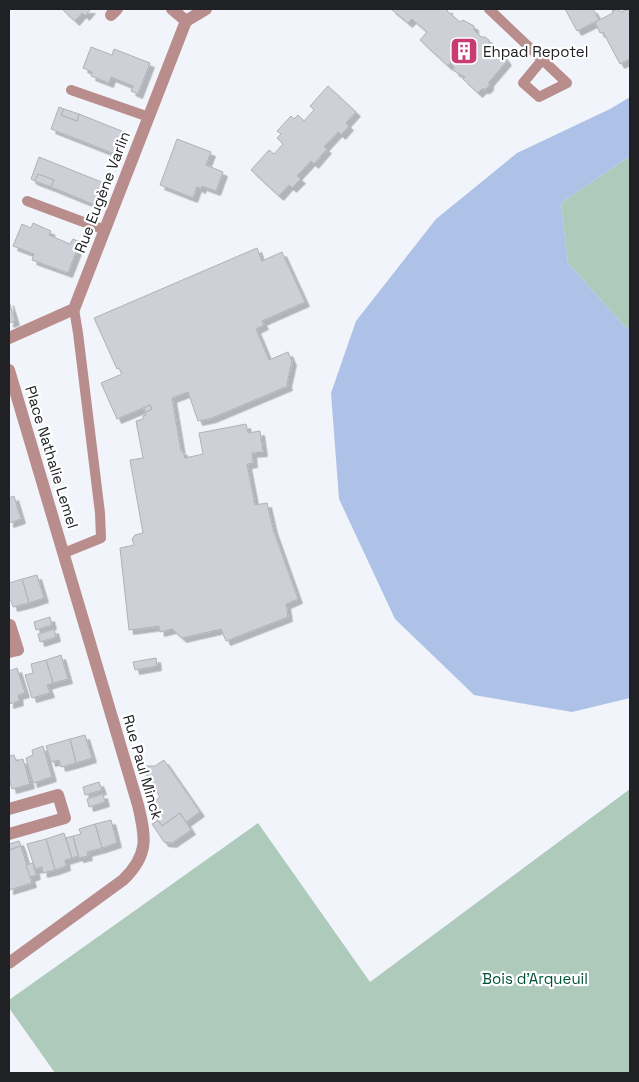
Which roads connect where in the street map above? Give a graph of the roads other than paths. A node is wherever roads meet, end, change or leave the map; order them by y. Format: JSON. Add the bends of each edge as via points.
{"nodes":[{"id":1,"x":172,"y":9,"type":"edge"},
{"id":2,"x":206,"y":9,"type":"edge"},
{"id":3,"x":489,"y":9,"type":"edge"},
{"id":4,"x":186,"y":21,"type":"junction"},
{"id":5,"x":542,"y":60,"type":"dead end"},
{"id":6,"x":71,"y":90,"type":"dead end"},
{"id":7,"x":149,"y":117,"type":"junction"},
{"id":8,"x":27,"y":201,"type":"dead end"},
{"id":9,"x":105,"y":230,"type":"junction"},
{"id":10,"x":74,"y":309,"type":"junction"},
{"id":11,"x":9,"y":338,"type":"edge"},
{"id":12,"x":9,"y":370,"type":"edge"},
{"id":13,"x":64,"y":553,"type":"junction"},
{"id":14,"x":9,"y":626,"type":"edge"},
{"id":15,"x":9,"y":652,"type":"edge"},
{"id":16,"x":9,"y":808,"type":"edge"},
{"id":17,"x":9,"y":834,"type":"edge"},
{"id":18,"x":9,"y":963,"type":"edge"}],
"edges":[{"from":1,"to":4,"type":"street"},
{"from":2,"to":4,"type":"street"},
{"from":3,"to":5,"type":"lane"},
{"from":4,"to":7,"type":"street","name":"Rue Eugène Varlin"},
{"from":6,"to":7,"type":"lane"},
{"from":7,"to":9,"type":"street","name":"Rue Eugène Varlin"},
{"from":8,"to":9,"type":"lane"},
{"from":9,"to":10,"type":"street","name":"Rue Eugène Varlin"},
{"from":10,"to":11,"type":"street"},
{"from":10,"to":13,"type":"lane","via":[[101,538]]},
{"from":12,"to":13,"type":"street","name":"Place Nathalie Lemel"},
{"from":13,"to":18,"type":"street","name":"Rue Paul Minck","via":[[138,805],[144,831],[143,850],[135,869],[123,880]]},
{"from":14,"to":15,"type":"street","via":[[18,650]]},
{"from":16,"to":17,"type":"street","via":[[58,795],[65,818]]}]}
